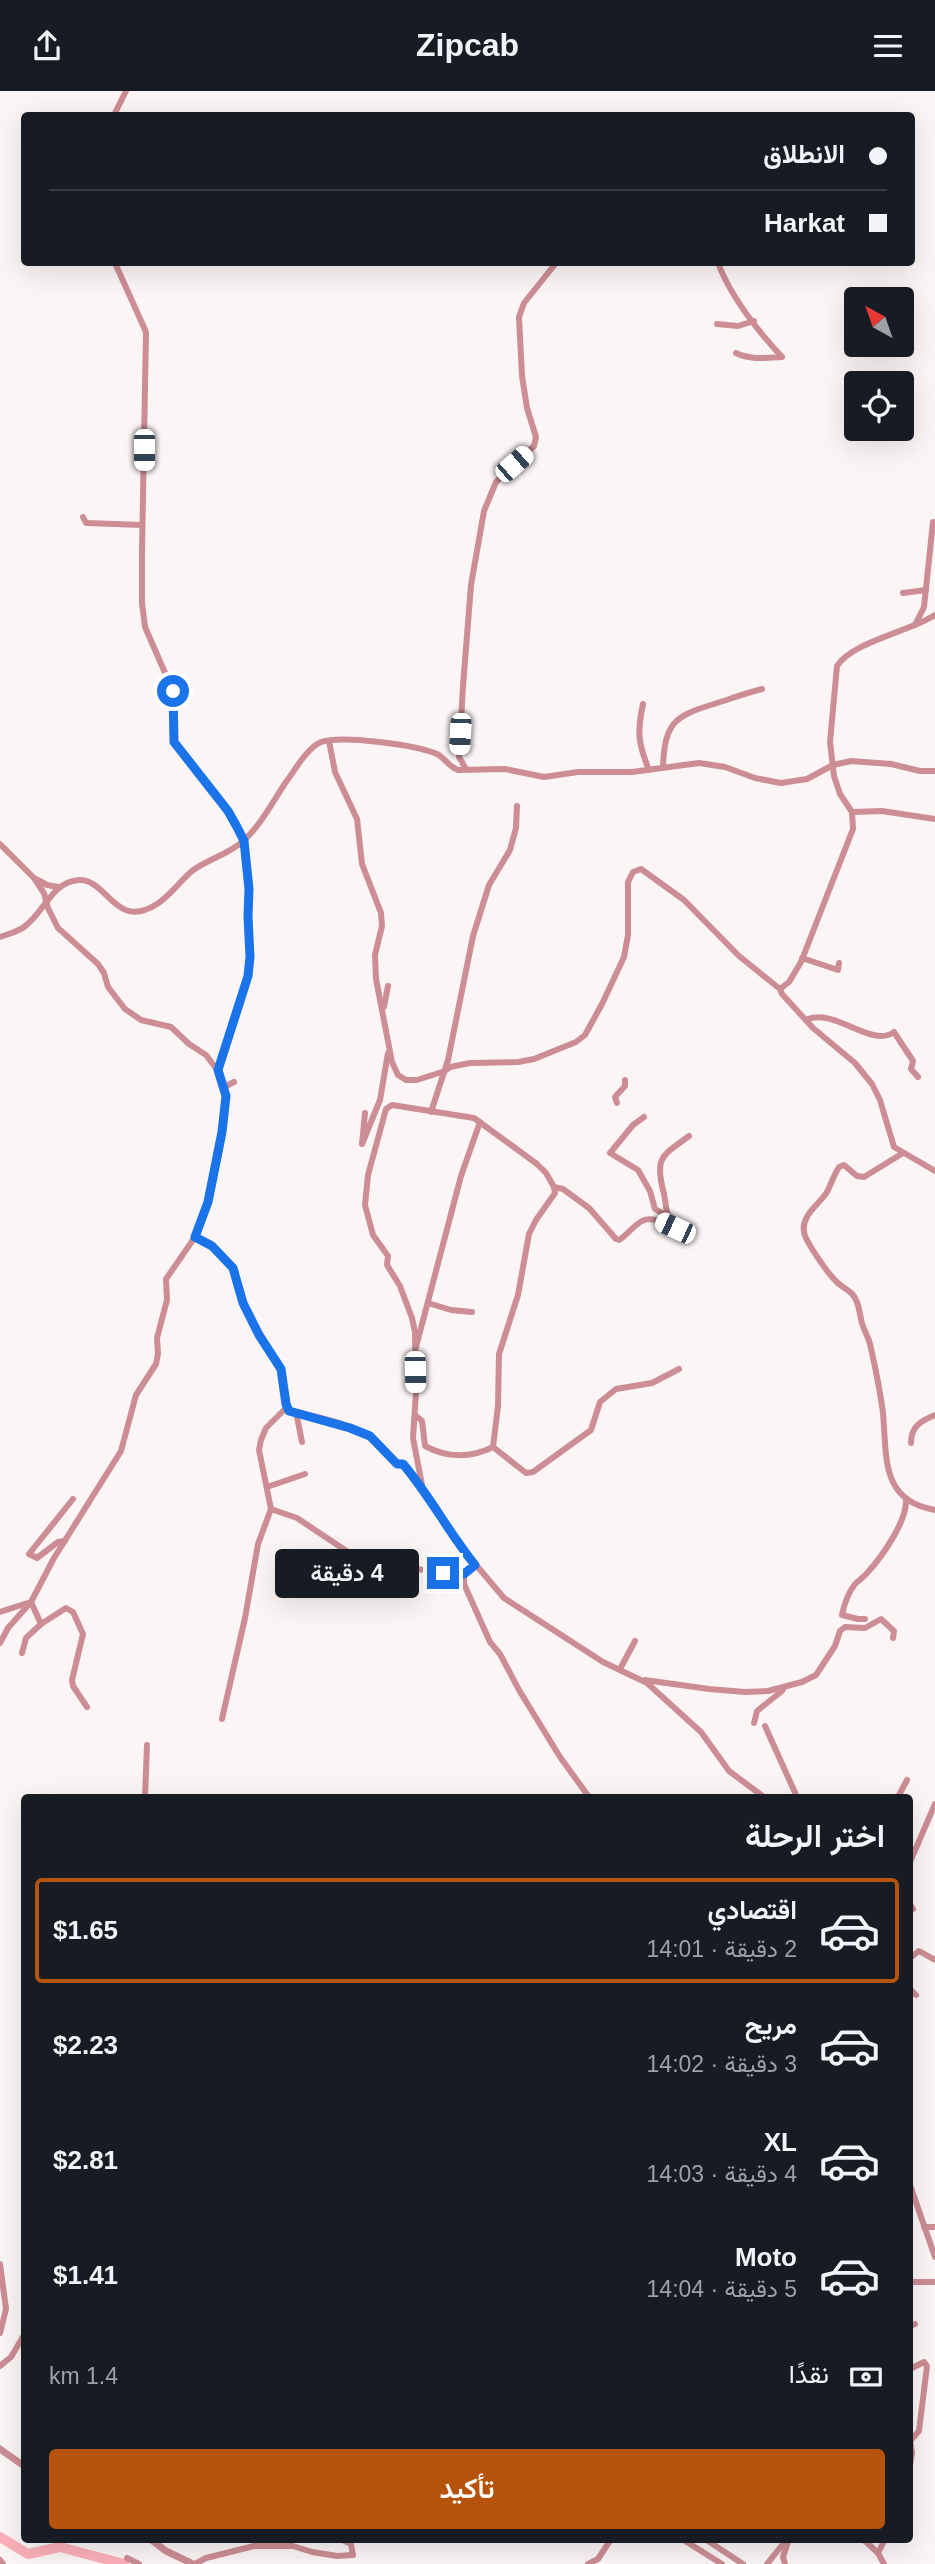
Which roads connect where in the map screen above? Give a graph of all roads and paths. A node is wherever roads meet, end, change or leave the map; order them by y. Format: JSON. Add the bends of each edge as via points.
{"nodes":[{"id":1,"x":126,"y":91,"type":"edge"},
{"id":2,"x":116,"y":112,"type":"edge"},
{"id":3,"x":116,"y":266,"type":"edge"},
{"id":4,"x":554,"y":266,"type":"edge"},
{"id":5,"x":719,"y":266,"type":"edge"},
{"id":6,"x":754,"y":321,"type":"junction"},
{"id":7,"x":717,"y":324,"type":"dead end"},
{"id":8,"x":736,"y":353,"type":"dead end"},
{"id":9,"x":83,"y":517,"type":"dead end"},
{"id":10,"x":933,"y":522,"type":"dead end"},
{"id":11,"x":142,"y":525,"type":"junction"},
{"id":12,"x":926,"y":590,"type":"junction"},
{"id":13,"x":903,"y":593,"type":"dead end"},
{"id":14,"x":935,"y":615,"type":"edge"},
{"id":15,"x":915,"y":625,"type":"junction"},
{"id":16,"x":762,"y":688,"type":"dead end"},
{"id":17,"x":643,"y":703,"type":"dead end"},
{"id":18,"x":329,"y":741,"type":"junction"},
{"id":19,"x":833,"y":765,"type":"junction"},
{"id":20,"x":663,"y":767,"type":"junction"},
{"id":21,"x":466,"y":769,"type":"junction"},
{"id":22,"x":649,"y":769,"type":"junction"},
{"id":23,"x":935,"y":771,"type":"edge"},
{"id":24,"x":517,"y":806,"type":"dead end"},
{"id":25,"x":852,"y":812,"type":"junction"},
{"id":26,"x":935,"y":819,"type":"edge"},
{"id":27,"x":244,"y":841,"type":"junction"},
{"id":28,"x":0,"y":843,"type":"edge"},
{"id":29,"x":34,"y":878,"type":"junction"},
{"id":30,"x":58,"y":887,"type":"junction"},
{"id":31,"x":46,"y":903,"type":"junction"},
{"id":32,"x":0,"y":937,"type":"edge"},
{"id":33,"x":802,"y":958,"type":"junction"},
{"id":34,"x":839,"y":963,"type":"dead end"},
{"id":35,"x":388,"y":986,"type":"dead end"},
{"id":36,"x":780,"y":989,"type":"junction"},
{"id":37,"x":384,"y":1016,"type":"junction"},
{"id":38,"x":806,"y":1020,"type":"junction"},
{"id":39,"x":389,"y":1050,"type":"junction"},
{"id":40,"x":218,"y":1070,"type":"junction"},
{"id":41,"x":444,"y":1071,"type":"junction"},
{"id":42,"x":918,"y":1077,"type":"dead end"},
{"id":43,"x":625,"y":1080,"type":"dead end"},
{"id":44,"x":234,"y":1082,"type":"dead end"},
{"id":45,"x":224,"y":1087,"type":"junction"},
{"id":46,"x":617,"y":1103,"type":"dead end"},
{"id":47,"x":430,"y":1112,"type":"junction"},
{"id":48,"x":365,"y":1113,"type":"dead end"},
{"id":49,"x":644,"y":1117,"type":"dead end"},
{"id":50,"x":480,"y":1122,"type":"junction"},
{"id":51,"x":689,"y":1136,"type":"dead end"},
{"id":52,"x":903,"y":1153,"type":"junction"},
{"id":53,"x":935,"y":1171,"type":"edge"},
{"id":54,"x":554,"y":1187,"type":"junction"},
{"id":55,"x":669,"y":1217,"type":"junction"},
{"id":56,"x":195,"y":1237,"type":"junction"},
{"id":57,"x":428,"y":1303,"type":"junction"},
{"id":58,"x":472,"y":1313,"type":"dead end"},
{"id":59,"x":415,"y":1352,"type":"junction"},
{"id":60,"x":679,"y":1369,"type":"dead end"},
{"id":61,"x":288,"y":1406,"type":"junction"},
{"id":62,"x":296,"y":1412,"type":"junction"},
{"id":63,"x":415,"y":1415,"type":"junction"},
{"id":64,"x":935,"y":1415,"type":"edge"},
{"id":65,"x":302,"y":1442,"type":"dead end"},
{"id":66,"x":911,"y":1443,"type":"dead end"},
{"id":67,"x":493,"y":1447,"type":"junction"},
{"id":68,"x":305,"y":1474,"type":"dead end"},
{"id":69,"x":267,"y":1487,"type":"junction"},
{"id":70,"x":423,"y":1491,"type":"junction"},
{"id":71,"x":73,"y":1499,"type":"dead end"},
{"id":72,"x":906,"y":1500,"type":"junction"},
{"id":73,"x":271,"y":1509,"type":"junction"},
{"id":74,"x":935,"y":1510,"type":"edge"},
{"id":75,"x":285,"y":1515,"type":"junction"},
{"id":76,"x":265,"y":1524,"type":"junction"},
{"id":77,"x":65,"y":1541,"type":"junction"},
{"id":78,"x":475,"y":1565,"type":"junction"},
{"id":79,"x":464,"y":1574,"type":"junction"},
{"id":80,"x":32,"y":1602,"type":"junction"},
{"id":81,"x":0,"y":1612,"type":"edge"},
{"id":82,"x":865,"y":1619,"type":"dead end"},
{"id":83,"x":41,"y":1624,"type":"junction"},
{"id":84,"x":893,"y":1638,"type":"dead end"},
{"id":85,"x":635,"y":1641,"type":"dead end"},
{"id":86,"x":0,"y":1643,"type":"edge"},
{"id":87,"x":22,"y":1653,"type":"dead end"},
{"id":88,"x":620,"y":1669,"type":"junction"},
{"id":89,"x":643,"y":1679,"type":"junction"},
{"id":90,"x":783,"y":1687,"type":"junction"},
{"id":91,"x":87,"y":1707,"type":"dead end"},
{"id":92,"x":222,"y":1719,"type":"dead end"},
{"id":93,"x":754,"y":1723,"type":"dead end"},
{"id":94,"x":765,"y":1725,"type":"dead end"},
{"id":95,"x":147,"y":1745,"type":"dead end"},
{"id":96,"x":907,"y":1780,"type":"dead end"},
{"id":97,"x":145,"y":1794,"type":"edge"},
{"id":98,"x":587,"y":1794,"type":"edge"},
{"id":99,"x":760,"y":1794,"type":"edge"},
{"id":100,"x":796,"y":1794,"type":"edge"},
{"id":101,"x":900,"y":1794,"type":"edge"},
{"id":102,"x":935,"y":1804,"type":"edge"},
{"id":103,"x":913,"y":1854,"type":"edge"},
{"id":104,"x":913,"y":1956,"type":"edge"},
{"id":105,"x":935,"y":1961,"type":"edge"},
{"id":106,"x":913,"y":1992,"type":"edge"},
{"id":107,"x":916,"y":1995,"type":"dead end"},
{"id":108,"x":914,"y":2206,"type":"edge"},
{"id":109,"x":924,"y":2227,"type":"junction"},
{"id":110,"x":935,"y":2227,"type":"edge"},
{"id":111,"x":935,"y":2257,"type":"edge"},
{"id":112,"x":0,"y":2264,"type":"edge"},
{"id":113,"x":913,"y":2282,"type":"edge"},
{"id":114,"x":935,"y":2282,"type":"edge"},
{"id":115,"x":0,"y":2333,"type":"edge"},
{"id":116,"x":21,"y":2340,"type":"edge"},
{"id":117,"x":0,"y":2366,"type":"edge"},
{"id":118,"x":913,"y":2368,"type":"edge"},
{"id":119,"x":913,"y":2437,"type":"edge"},
{"id":120,"x":0,"y":2449,"type":"edge"},
{"id":121,"x":21,"y":2464,"type":"edge"},
{"id":122,"x":155,"y":2543,"type":"edge"},
{"id":123,"x":348,"y":2543,"type":"edge"},
{"id":124,"x":608,"y":2543,"type":"edge"},
{"id":125,"x":688,"y":2543,"type":"edge"},
{"id":126,"x":711,"y":2543,"type":"edge"},
{"id":127,"x":785,"y":2543,"type":"edge"},
{"id":128,"x":787,"y":2543,"type":"edge"},
{"id":129,"x":867,"y":2543,"type":"edge"},
{"id":130,"x":883,"y":2543,"type":"edge"},
{"id":131,"x":878,"y":2553,"type":"junction"},
{"id":132,"x":127,"y":2558,"type":"dead end"},
{"id":133,"x":139,"y":2564,"type":"edge"},
{"id":134,"x":194,"y":2564,"type":"edge"},
{"id":135,"x":589,"y":2564,"type":"edge"},
{"id":136,"x":722,"y":2564,"type":"edge"},
{"id":137,"x":743,"y":2564,"type":"edge"},
{"id":138,"x":767,"y":2564,"type":"edge"},
{"id":139,"x":785,"y":2564,"type":"edge"},
{"id":140,"x":884,"y":2564,"type":"edge"}],
"edges":[{"from":1,"to":2,"type":"street"},
{"from":3,"to":11,"type":"street","via":[[146,332]]},
{"from":4,"to":21,"type":"street","via":[[524,303],[519,317],[522,376],[537,440],[496,482],[484,511],[471,585],[459,755]]},
{"from":5,"to":6,"type":"street"},
{"from":6,"to":7,"type":"street","via":[[738,326]]},
{"from":6,"to":8,"type":"street","via":[[782,357],[752,358]]},
{"from":9,"to":11,"type":"street","via":[[93,524]]},
{"from":10,"to":12,"type":"street"},
{"from":11,"to":27,"type":"street","via":[[145,627],[173,691],[174,742],[232,817]]},
{"from":12,"to":13,"type":"street"},
{"from":12,"to":15,"type":"street"},
{"from":14,"to":15,"type":"street"},
{"from":15,"to":19,"type":"street","via":[[867,645],[839,663],[831,723]]},
{"from":16,"to":20,"type":"street","via":[[679,718],[664,746]]},
{"from":17,"to":22,"type":"street","via":[[638,742]]},
{"from":18,"to":21,"type":"street","via":[[381,742],[418,749],[440,756],[454,769]]},
{"from":18,"to":27,"type":"street","via":[[304,758]]},
{"from":18,"to":37,"type":"street","via":[[335,772],[357,820],[362,864],[381,913],[374,963]]},
{"from":19,"to":20,"type":"street","via":[[807,779],[781,783],[705,764]]},
{"from":19,"to":23,"type":"street","via":[[851,761]]},
{"from":19,"to":25,"type":"street","via":[[840,794]]},
{"from":20,"to":22,"type":"street"},
{"from":21,"to":22,"type":"street","via":[[505,769],[544,777]]},
{"from":24,"to":41,"type":"street","via":[[510,850],[489,885],[473,936]]},
{"from":25,"to":26,"type":"street","via":[[882,811]]},
{"from":25,"to":33,"type":"street","via":[[851,838]]},
{"from":27,"to":30,"type":"street","via":[[198,867],[147,909],[119,908],[88,881]]},
{"from":27,"to":40,"type":"street","via":[[250,964]]},
{"from":28,"to":29,"type":"street"},
{"from":29,"to":30,"type":"street"},
{"from":29,"to":31,"type":"street"},
{"from":30,"to":31,"type":"street"},
{"from":31,"to":32,"type":"street","via":[[26,926]]},
{"from":31,"to":40,"type":"street","via":[[62,933],[102,969],[108,987],[125,1009],[141,1020],[171,1027]]},
{"from":33,"to":34,"type":"street","via":[[838,970]]},
{"from":33,"to":36,"type":"street"},
{"from":35,"to":37,"type":"street"},
{"from":36,"to":38,"type":"street"},
{"from":36,"to":41,"type":"street","via":[[738,956],[684,900],[637,869],[628,882],[624,957],[584,1035],[534,1059],[470,1063]]},
{"from":37,"to":39,"type":"street"},
{"from":38,"to":42,"type":"street","via":[[825,1017],[882,1036],[894,1032]]},
{"from":38,"to":52,"type":"street","via":[[845,1052],[872,1084],[892,1145]]},
{"from":39,"to":41,"type":"street","via":[[395,1070],[406,1080]]},
{"from":39,"to":48,"type":"street","via":[[380,1100],[362,1145]]},
{"from":40,"to":45,"type":"street"},
{"from":41,"to":47,"type":"street"},
{"from":43,"to":46,"type":"street","via":[[615,1097]]},
{"from":44,"to":45,"type":"street"},
{"from":45,"to":56,"type":"street","via":[[220,1149]]},
{"from":47,"to":50,"type":"street","via":[[460,1114]]},
{"from":47,"to":59,"type":"street","via":[[392,1105],[386,1109],[365,1198],[373,1235],[388,1256],[387,1265],[412,1318]]},
{"from":49,"to":55,"type":"street","via":[[610,1153],[638,1170],[655,1209]]},
{"from":50,"to":54,"type":"street","via":[[537,1164]]},
{"from":50,"to":57,"type":"street"},
{"from":51,"to":55,"type":"street","via":[[669,1152],[658,1172]]},
{"from":52,"to":53,"type":"street"},
{"from":52,"to":72,"type":"street","via":[[864,1177],[841,1166],[803,1226],[805,1237],[834,1280],[857,1302],[880,1395],[887,1467]]},
{"from":54,"to":55,"type":"street","via":[[589,1208],[619,1240],[652,1218],[678,1228]]},
{"from":54,"to":67,"type":"street","via":[[555,1193],[529,1234],[514,1309],[499,1354]]},
{"from":56,"to":61,"type":"street","via":[[212,1246],[233,1268],[243,1303],[281,1369]]},
{"from":56,"to":77,"type":"street","via":[[166,1279],[156,1364],[136,1395],[121,1451]]},
{"from":57,"to":58,"type":"street"},
{"from":57,"to":59,"type":"street"},
{"from":59,"to":63,"type":"street"},
{"from":60,"to":67,"type":"street","via":[[652,1383],[617,1389],[600,1402],[591,1430],[533,1472],[526,1473]]},
{"from":61,"to":62,"type":"street"},
{"from":61,"to":69,"type":"street","via":[[266,1428],[261,1440]]},
{"from":62,"to":65,"type":"street"},
{"from":62,"to":70,"type":"street","via":[[370,1436],[397,1464],[403,1464]]},
{"from":63,"to":67,"type":"street","via":[[422,1421],[425,1446],[434,1451],[464,1456]]},
{"from":63,"to":70,"type":"street","via":[[413,1438]]},
{"from":64,"to":66,"type":"street","via":[[914,1427]]},
{"from":68,"to":69,"type":"street"},
{"from":69,"to":73,"type":"street"},
{"from":70,"to":78,"type":"street"},
{"from":71,"to":77,"type":"street","via":[[29,1554],[37,1558]]},
{"from":72,"to":74,"type":"street"},
{"from":72,"to":82,"type":"street","via":[[901,1523],[854,1587],[842,1615]]},
{"from":73,"to":75,"type":"street"},
{"from":73,"to":76,"type":"street"},
{"from":75,"to":76,"type":"street"},
{"from":75,"to":79,"type":"street","via":[[297,1518],[366,1564]]},
{"from":76,"to":92,"type":"street"},
{"from":77,"to":80,"type":"street"},
{"from":78,"to":79,"type":"street"},
{"from":78,"to":88,"type":"street","via":[[511,1604]]},
{"from":79,"to":98,"type":"street","via":[[464,1584],[490,1642]]},
{"from":80,"to":81,"type":"street"},
{"from":80,"to":83,"type":"street"},
{"from":80,"to":86,"type":"street"},
{"from":83,"to":87,"type":"street","via":[[26,1637]]},
{"from":83,"to":91,"type":"street","via":[[68,1608],[77,1617],[82,1640],[72,1680]]},
{"from":84,"to":90,"type":"street","via":[[894,1631],[881,1619],[865,1628],[845,1627],[820,1672]]},
{"from":85,"to":88,"type":"street"},
{"from":88,"to":89,"type":"street"},
{"from":89,"to":90,"type":"street","via":[[762,1693]]},
{"from":89,"to":99,"type":"street","via":[[701,1732],[729,1771]]},
{"from":90,"to":93,"type":"street","via":[[757,1710]]},
{"from":94,"to":100,"type":"street"},
{"from":95,"to":97,"type":"street"},
{"from":96,"to":101,"type":"street"},
{"from":102,"to":103,"type":"street"},
{"from":104,"to":105,"type":"street","via":[[919,1951]]},
{"from":106,"to":107,"type":"street"},
{"from":108,"to":109,"type":"street"},
{"from":109,"to":110,"type":"street"},
{"from":109,"to":111,"type":"street"},
{"from":112,"to":115,"type":"street","via":[[6,2309]]},
{"from":113,"to":114,"type":"street"},
{"from":116,"to":117,"type":"street"},
{"from":118,"to":119,"type":"street","via":[[924,2362],[927,2367],[919,2431]]},
{"from":120,"to":121,"type":"street"},
{"from":122,"to":134,"type":"street"},
{"from":123,"to":134,"type":"street","via":[[353,2555],[293,2546],[254,2546]]},
{"from":124,"to":135,"type":"street"},
{"from":125,"to":136,"type":"street"},
{"from":126,"to":137,"type":"street"},
{"from":127,"to":138,"type":"street"},
{"from":128,"to":139,"type":"street"},
{"from":129,"to":131,"type":"street"},
{"from":130,"to":131,"type":"street"},
{"from":131,"to":140,"type":"street"},
{"from":132,"to":133,"type":"street"}]}
